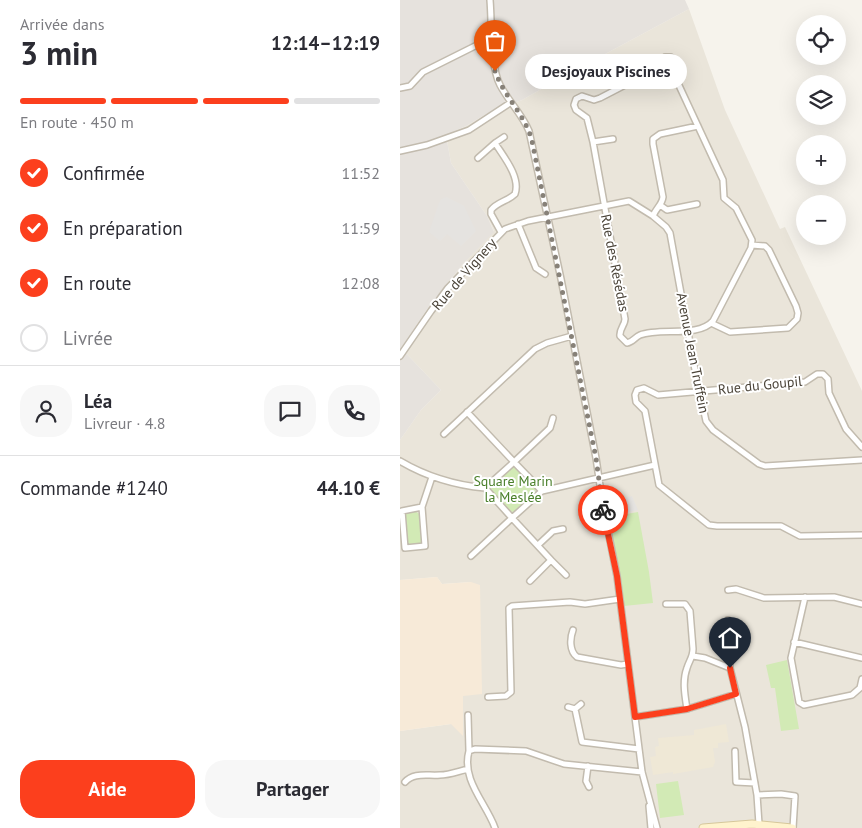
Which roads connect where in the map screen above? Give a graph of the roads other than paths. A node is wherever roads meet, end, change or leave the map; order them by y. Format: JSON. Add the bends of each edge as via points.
{"nodes":[{"id":1,"x":490,"y":0,"type":"edge"},
{"id":2,"x":493,"y":37,"type":"junction"},
{"id":3,"x":400,"y":88,"type":"edge"},
{"id":4,"x":510,"y":103,"type":"junction"},
{"id":5,"x":698,"y":126,"type":"junction"},
{"id":6,"x":504,"y":137,"type":"dead end"},
{"id":7,"x":613,"y":139,"type":"dead end"},
{"id":8,"x":593,"y":142,"type":"junction"},
{"id":9,"x":495,"y":143,"type":"junction"},
{"id":10,"x":400,"y":152,"type":"edge"},
{"id":11,"x":478,"y":158,"type":"dead end"},
{"id":12,"x":697,"y":204,"type":"dead end"},
{"id":13,"x":604,"y":206,"type":"junction"},
{"id":14,"x":660,"y":206,"type":"junction"},
{"id":15,"x":653,"y":216,"type":"junction"},
{"id":16,"x":547,"y":217,"type":"junction"},
{"id":17,"x":518,"y":224,"type":"junction"},
{"id":18,"x":501,"y":232,"type":"junction"},
{"id":19,"x":670,"y":233,"type":"joint"},
{"id":20,"x":752,"y":245,"type":"junction"},
{"id":21,"x":545,"y":274,"type":"dead end"},
{"id":22,"x":711,"y":323,"type":"junction"},
{"id":23,"x":688,"y":330,"type":"junction"},
{"id":24,"x":572,"y":336,"type":"junction"},
{"id":25,"x":400,"y":356,"type":"edge"},
{"id":26,"x":700,"y":391,"type":"junction"},
{"id":27,"x":467,"y":412,"type":"junction"},
{"id":28,"x":553,"y":418,"type":"dead end"},
{"id":29,"x":444,"y":434,"type":"dead end"},
{"id":30,"x":862,"y":447,"type":"edge"},
{"id":31,"x":862,"y":460,"type":"edge"},
{"id":32,"x":400,"y":461,"type":"edge"},
{"id":33,"x":514,"y":462,"type":"junction"},
{"id":34,"x":655,"y":465,"type":"junction"},
{"id":35,"x":432,"y":477,"type":"junction"},
{"id":36,"x":598,"y":477,"type":"junction"},
{"id":37,"x":485,"y":488,"type":"junction"},
{"id":38,"x":542,"y":491,"type":"junction"},
{"id":39,"x":422,"y":507,"type":"junction"},
{"id":40,"x":512,"y":518,"type":"junction"},
{"id":41,"x":563,"y":529,"type":"dead end"},
{"id":42,"x":862,"y":535,"type":"edge"},
{"id":43,"x":538,"y":546,"type":"junction"},
{"id":44,"x":471,"y":556,"type":"dead end"},
{"id":45,"x":552,"y":560,"type":"junction"},
{"id":46,"x":566,"y":575,"type":"dead end"},
{"id":47,"x":530,"y":581,"type":"dead end"},
{"id":48,"x":728,"y":590,"type":"dead end"},
{"id":49,"x":805,"y":597,"type":"junction"},
{"id":50,"x":620,"y":599,"type":"junction"},
{"id":51,"x":666,"y":604,"type":"dead end"},
{"id":52,"x":862,"y":604,"type":"edge"},
{"id":53,"x":728,"y":620,"type":"dead end"},
{"id":54,"x":573,"y":630,"type":"dead end"},
{"id":55,"x":794,"y":642,"type":"junction"},
{"id":56,"x":693,"y":656,"type":"junction"},
{"id":57,"x":862,"y":658,"type":"edge"},
{"id":58,"x":627,"y":664,"type":"junction"},
{"id":59,"x":730,"y":668,"type":"junction"},
{"id":60,"x":862,"y":679,"type":"edge"},
{"id":61,"x":736,"y":694,"type":"junction"},
{"id":62,"x":488,"y":697,"type":"dead end"},
{"id":63,"x":581,"y":704,"type":"dead end"},
{"id":64,"x":568,"y":707,"type":"dead end"},
{"id":65,"x":575,"y":709,"type":"junction"},
{"id":66,"x":687,"y":709,"type":"junction"},
{"id":67,"x":468,"y":715,"type":"dead end"},
{"id":68,"x":635,"y":717,"type":"junction"},
{"id":69,"x":639,"y":749,"type":"junction"},
{"id":70,"x":469,"y":751,"type":"junction"},
{"id":71,"x":735,"y":751,"type":"dead end"},
{"id":72,"x":588,"y":766,"type":"junction"},
{"id":73,"x":468,"y":769,"type":"junction"},
{"id":74,"x":642,"y":772,"type":"junction"},
{"id":75,"x":405,"y":782,"type":"dead end"},
{"id":76,"x":754,"y":783,"type":"junction"},
{"id":77,"x":588,"y":786,"type":"dead end"},
{"id":78,"x":757,"y":795,"type":"junction"},
{"id":79,"x":648,"y":800,"type":"junction"},
{"id":80,"x":758,"y":824,"type":"junction"},
{"id":81,"x":739,"y":826,"type":"edge"},
{"id":82,"x":495,"y":828,"type":"edge"},
{"id":83,"x":651,"y":828,"type":"edge"},
{"id":84,"x":657,"y":828,"type":"edge"},
{"id":85,"x":704,"y":828,"type":"edge"},
{"id":86,"x":793,"y":828,"type":"edge"}],
"edges":[{"from":1,"to":2,"type":"street"},
{"from":2,"to":3,"type":"street","via":[[423,72],[410,86]]},
{"from":2,"to":4,"type":"street","via":[[495,71]]},
{"from":4,"to":10,"type":"street","via":[[469,130]]},
{"from":4,"to":16,"type":"street","via":[[523,117],[531,138]]},
{"from":5,"to":8,"type":"street","via":[[676,79],[676,61],[668,57],[662,59],[654,70],[600,98],[594,100],[582,96],[576,99],[574,108],[587,118]]},
{"from":5,"to":14,"type":"street","via":[[660,134],[653,140],[663,197]]},
{"from":5,"to":20,"type":"street","via":[[723,180],[724,198],[736,208]]},
{"from":6,"to":9,"type":"street"},
{"from":7,"to":8,"type":"street"},
{"from":8,"to":13,"type":"street"},
{"from":9,"to":11,"type":"street"},
{"from":9,"to":18,"type":"street","via":[[516,186],[513,196],[491,210]]},
{"from":12,"to":14,"type":"street","via":[[667,210]]},
{"from":13,"to":15,"type":"street","name":"Rue de Vignery","via":[[629,201]]},
{"from":13,"to":16,"type":"street","name":"Rue de Vignery"},
{"from":13,"to":23,"type":"street","name":"Rue des Résédas","via":[[625,319],[619,333],[622,340],[627,343],[642,334]]},
{"from":14,"to":15,"type":"street"},
{"from":15,"to":19,"type":"street","name":"Rue de Vignery"},
{"from":16,"to":17,"type":"street","name":"Rue de Vignery"},
{"from":16,"to":24,"type":"street"},
{"from":17,"to":18,"type":"street","name":"Rue de Vignery"},
{"from":17,"to":21,"type":"street","via":[[536,268]]},
{"from":18,"to":25,"type":"street","name":"Rue de Vignery","via":[[439,299]]},
{"from":19,"to":23,"type":"street","name":"Avenue Jean Truffein"},
{"from":20,"to":22,"type":"street"},
{"from":20,"to":22,"type":"street","via":[[765,246],[769,250],[796,306],[796,319],[788,328],[730,332]]},
{"from":22,"to":23,"type":"street"},
{"from":23,"to":26,"type":"street","name":"Avenue Jean Truffein"},
{"from":24,"to":27,"type":"street","via":[[535,349]]},
{"from":24,"to":36,"type":"street"},
{"from":26,"to":30,"type":"street","name":"Rue du Goupil","via":[[805,382],[823,374],[828,379],[829,393],[846,429]]},
{"from":26,"to":31,"type":"street","name":"Avenue Jean Truffein","via":[[708,425],[759,464]]},
{"from":26,"to":34,"type":"street","via":[[658,395],[645,388],[636,392],[635,401],[645,411]]},
{"from":27,"to":29,"type":"street"},
{"from":27,"to":33,"type":"street"},
{"from":28,"to":33,"type":"street","via":[[550,428]]},
{"from":32,"to":35,"type":"street"},
{"from":33,"to":37,"type":"street"},
{"from":33,"to":38,"type":"street"},
{"from":34,"to":36,"type":"street"},
{"from":34,"to":42,"type":"street","via":[[661,488],[711,525],[781,526],[800,536]]},
{"from":35,"to":37,"type":"street"},
{"from":35,"to":39,"type":"street"},
{"from":36,"to":38,"type":"street"},
{"from":36,"to":50,"type":"street"},
{"from":37,"to":40,"type":"street"},
{"from":38,"to":40,"type":"street"},
{"from":39,"to":39,"type":"street","via":[[425,546],[405,548],[402,511]]},
{"from":40,"to":43,"type":"street"},
{"from":40,"to":44,"type":"street"},
{"from":41,"to":43,"type":"street","via":[[553,531]]},
{"from":43,"to":45,"type":"street"},
{"from":45,"to":46,"type":"street"},
{"from":45,"to":47,"type":"street"},
{"from":48,"to":49,"type":"street","via":[[736,589],[764,598]]},
{"from":49,"to":52,"type":"street","via":[[834,597]]},
{"from":49,"to":55,"type":"street"},
{"from":50,"to":58,"type":"street"},
{"from":50,"to":62,"type":"street","via":[[509,608],[511,692],[506,696]]},
{"from":51,"to":56,"type":"street","via":[[681,603],[689,607]]},
{"from":53,"to":59,"type":"street"},
{"from":54,"to":58,"type":"street","via":[[572,650],[577,657]]},
{"from":55,"to":57,"type":"street"},
{"from":55,"to":60,"type":"street","via":[[791,661],[800,704],[852,695],[860,688]]},
{"from":56,"to":59,"type":"street"},
{"from":56,"to":66,"type":"street","via":[[685,678]]},
{"from":58,"to":68,"type":"street"},
{"from":59,"to":61,"type":"street"},
{"from":61,"to":66,"type":"street"},
{"from":61,"to":76,"type":"street"},
{"from":63,"to":65,"type":"street"},
{"from":64,"to":65,"type":"street"},
{"from":65,"to":69,"type":"street","via":[[582,742]]},
{"from":66,"to":68,"type":"street"},
{"from":67,"to":70,"type":"street"},
{"from":68,"to":69,"type":"street"},
{"from":69,"to":74,"type":"street"},
{"from":70,"to":72,"type":"street","via":[[526,751],[564,764]]},
{"from":70,"to":73,"type":"street"},
{"from":71,"to":76,"type":"street","via":[[736,782]]},
{"from":72,"to":74,"type":"street"},
{"from":72,"to":77,"type":"street"},
{"from":73,"to":75,"type":"street","via":[[441,776],[409,777]]},
{"from":73,"to":82,"type":"street"},
{"from":74,"to":79,"type":"street"},
{"from":76,"to":78,"type":"street"},
{"from":78,"to":80,"type":"street"},
{"from":78,"to":86,"type":"street","via":[[795,796]]},
{"from":79,"to":83,"type":"street"},
{"from":79,"to":84,"type":"street"},
{"from":80,"to":81,"type":"main road"},
{"from":80,"to":86,"type":"main road"},
{"from":81,"to":85,"type":"main road"}]}
